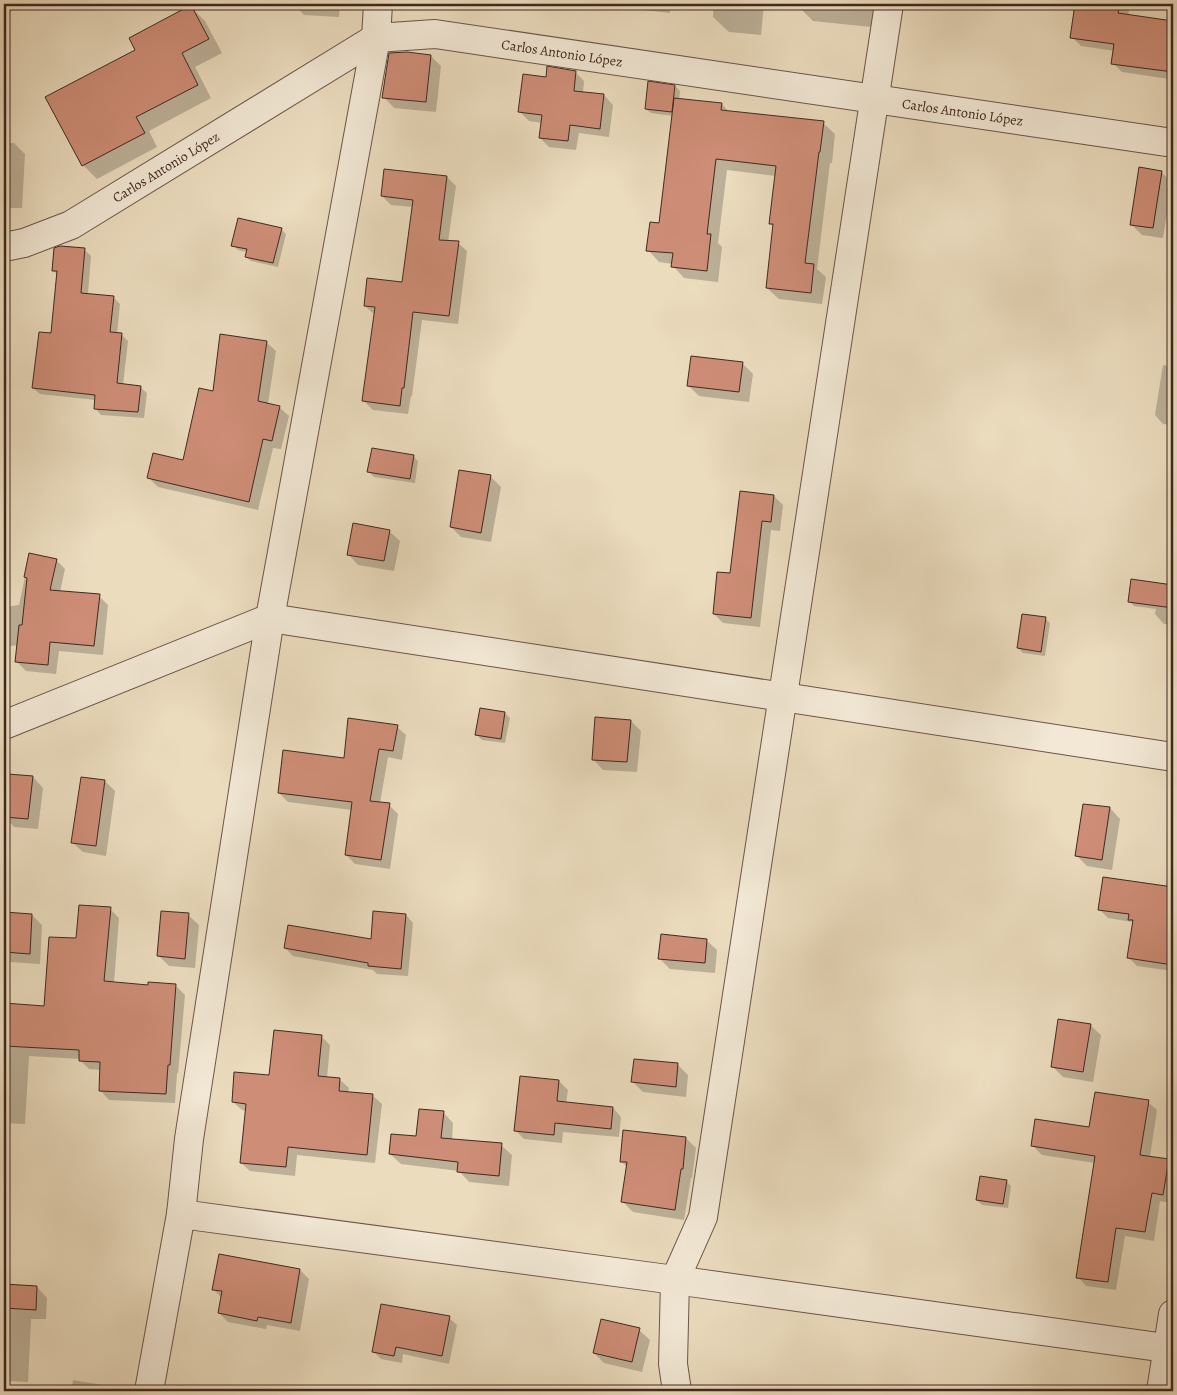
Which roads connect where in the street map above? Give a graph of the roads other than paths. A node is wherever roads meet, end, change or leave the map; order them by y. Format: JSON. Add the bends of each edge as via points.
{"nodes":[{"id":1,"x":378,"y":4,"type":"edge"},
{"id":2,"x":889,"y":4,"type":"edge"},
{"id":3,"x":376,"y":38,"type":"junction"},
{"id":4,"x":874,"y":99,"type":"junction"},
{"id":5,"x":1173,"y":143,"type":"edge"},
{"id":6,"x":4,"y":247,"type":"edge"},
{"id":7,"x":270,"y":618,"type":"junction"},
{"id":8,"x":782,"y":697,"type":"junction"},
{"id":9,"x":4,"y":725,"type":"edge"},
{"id":10,"x":1173,"y":757,"type":"edge"},
{"id":11,"x":181,"y":1214,"type":"junction"},
{"id":12,"x":675,"y":1280,"type":"junction"},
{"id":13,"x":1173,"y":1314,"type":"edge"},
{"id":14,"x":1170,"y":1349,"type":"edge"},
{"id":15,"x":149,"y":1391,"type":"edge"},
{"id":16,"x":677,"y":1391,"type":"edge"},
{"id":17,"x":1161,"y":1391,"type":"edge"}],
"edges":[{"from":1,"to":3,"type":"street"},
{"from":2,"to":4,"type":"street"},
{"from":3,"to":4,"type":"street","name":"Carlos Antonio López","via":[[435,34]]},
{"from":3,"to":6,"type":"street","name":"Carlos Antonio López","via":[[70,225],[24,243]]},
{"from":3,"to":7,"type":"street"},
{"from":4,"to":5,"type":"street","name":"Carlos Antonio López"},
{"from":4,"to":8,"type":"street"},
{"from":7,"to":8,"type":"street"},
{"from":7,"to":9,"type":"street"},
{"from":7,"to":11,"type":"street","via":[[189,1139]]},
{"from":8,"to":10,"type":"street"},
{"from":8,"to":12,"type":"street","via":[[704,1217]]},
{"from":11,"to":12,"type":"street"},
{"from":11,"to":15,"type":"street"},
{"from":12,"to":14,"type":"street"},
{"from":12,"to":16,"type":"street","via":[[673,1364]]},
{"from":13,"to":14,"type":"street"},
{"from":14,"to":17,"type":"street"}]}
